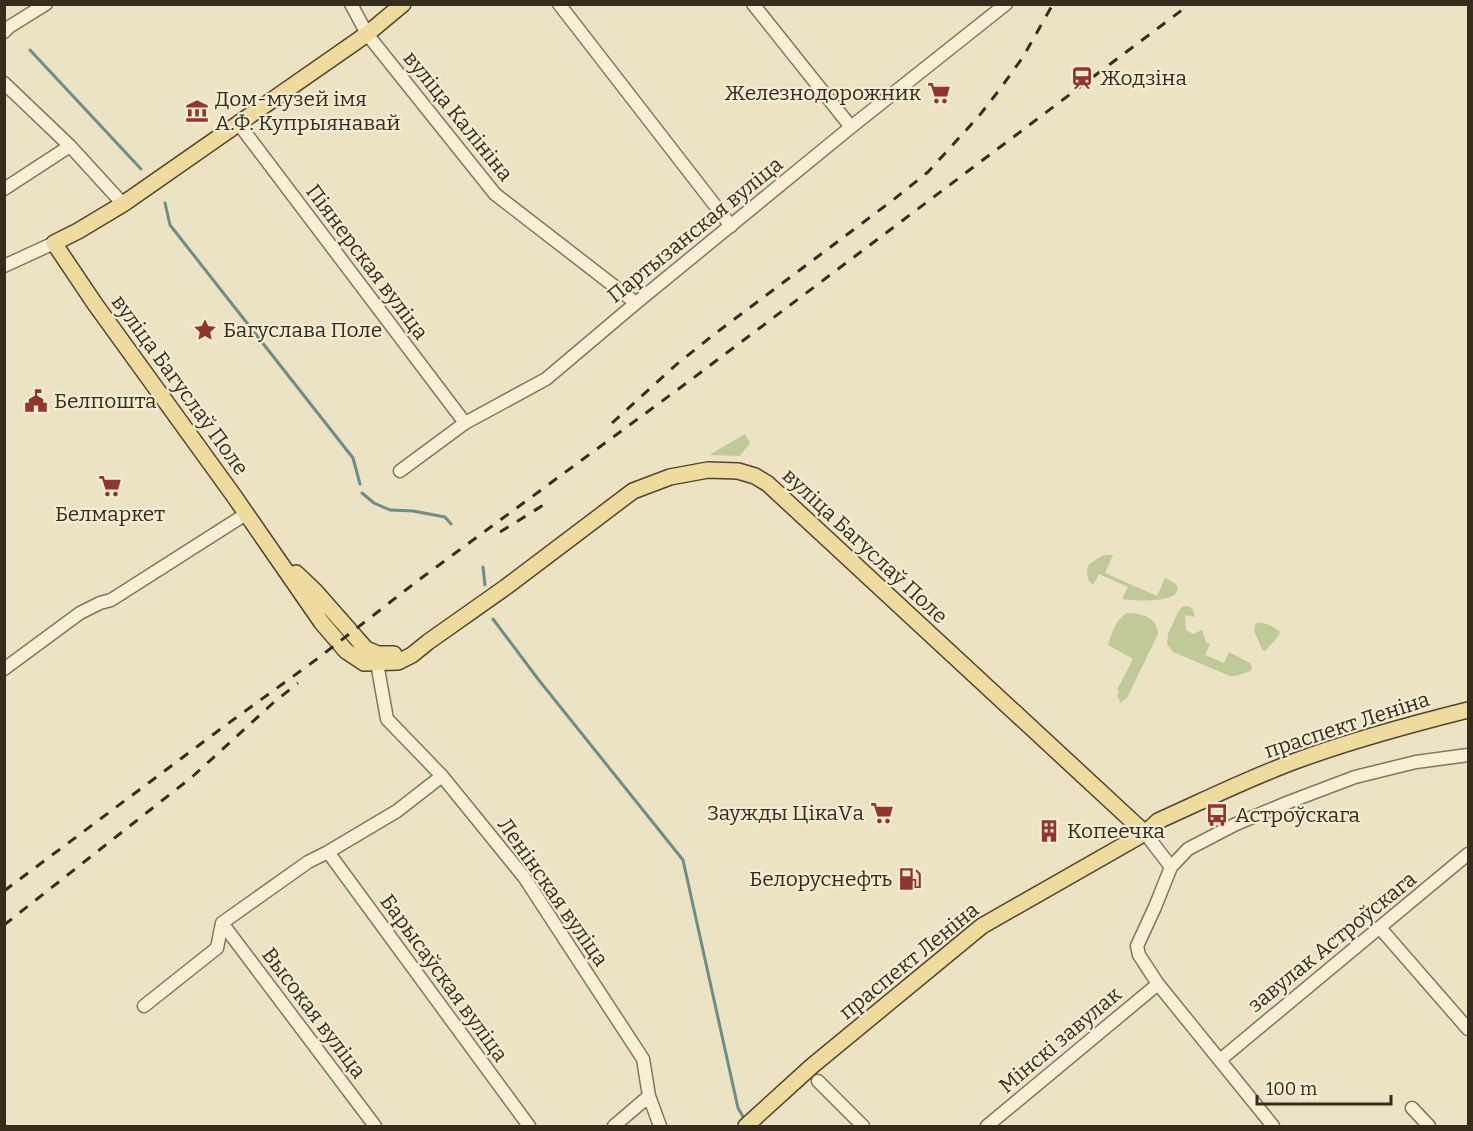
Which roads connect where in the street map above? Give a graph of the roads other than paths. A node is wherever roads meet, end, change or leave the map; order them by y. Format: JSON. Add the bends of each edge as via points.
{"nodes":[{"id":1,"x":46,"y":4,"type":"edge"},
{"id":2,"x":351,"y":4,"type":"edge"},
{"id":3,"x":403,"y":4,"type":"edge"},
{"id":4,"x":560,"y":4,"type":"edge"},
{"id":5,"x":753,"y":4,"type":"edge"},
{"id":6,"x":1006,"y":4,"type":"edge"},
{"id":7,"x":4,"y":32,"type":"edge"},
{"id":8,"x":367,"y":34,"type":"junction"},
{"id":9,"x":4,"y":83,"type":"edge"},
{"id":10,"x":238,"y":123,"type":"junction"},
{"id":11,"x":851,"y":127,"type":"junction"},
{"id":12,"x":70,"y":146,"type":"junction"},
{"id":13,"x":4,"y":189,"type":"edge"},
{"id":14,"x":123,"y":204,"type":"junction"},
{"id":15,"x":730,"y":226,"type":"junction"},
{"id":16,"x":54,"y":243,"type":"junction"},
{"id":17,"x":7,"y":263,"type":"edge"},
{"id":18,"x":636,"y":303,"type":"junction"},
{"id":19,"x":465,"y":423,"type":"junction"},
{"id":20,"x":400,"y":471,"type":"dead end"},
{"id":21,"x":246,"y":514,"type":"junction"},
{"id":22,"x":273,"y":552,"type":"junction"},
{"id":23,"x":428,"y":642,"type":"junction"},
{"id":24,"x":376,"y":663,"type":"junction"},
{"id":25,"x":4,"y":669,"type":"edge"},
{"id":26,"x":1468,"y":710,"type":"edge"},
{"id":27,"x":1468,"y":720,"type":"edge"},
{"id":28,"x":1468,"y":755,"type":"edge"},
{"id":29,"x":442,"y":776,"type":"junction"},
{"id":30,"x":1145,"y":833,"type":"junction"},
{"id":31,"x":328,"y":852,"type":"junction"},
{"id":32,"x":1468,"y":855,"type":"edge"},
{"id":33,"x":1171,"y":867,"type":"junction"},
{"id":34,"x":222,"y":923,"type":"junction"},
{"id":35,"x":1380,"y":928,"type":"junction"},
{"id":36,"x":1158,"y":984,"type":"junction"},
{"id":37,"x":144,"y":1006,"type":"dead end"},
{"id":38,"x":1468,"y":1029,"type":"edge"},
{"id":39,"x":1220,"y":1060,"type":"junction"},
{"id":40,"x":818,"y":1081,"type":"dead end"},
{"id":41,"x":649,"y":1096,"type":"junction"},
{"id":42,"x":1412,"y":1108,"type":"dead end"},
{"id":43,"x":375,"y":1126,"type":"edge"},
{"id":44,"x":529,"y":1126,"type":"edge"},
{"id":45,"x":614,"y":1126,"type":"edge"},
{"id":46,"x":660,"y":1126,"type":"edge"},
{"id":47,"x":746,"y":1126,"type":"edge"},
{"id":48,"x":863,"y":1126,"type":"edge"},
{"id":49,"x":987,"y":1126,"type":"edge"},
{"id":50,"x":1273,"y":1126,"type":"edge"},
{"id":51,"x":1428,"y":1126,"type":"edge"}],
"edges":[{"from":1,"to":7,"type":"street"},
{"from":2,"to":8,"type":"street","name":"вуліца Калініна"},
{"from":3,"to":8,"type":"main road"},
{"from":4,"to":15,"type":"street"},
{"from":5,"to":11,"type":"street"},
{"from":6,"to":11,"type":"street","name":"Партызанская вуліца"},
{"from":8,"to":10,"type":"main road"},
{"from":8,"to":18,"type":"street","name":"вуліца Калініна","via":[[495,194]]},
{"from":9,"to":12,"type":"street"},
{"from":10,"to":14,"type":"main road"},
{"from":10,"to":19,"type":"street","name":"Піянерская вуліца"},
{"from":11,"to":15,"type":"street","name":"Партызанская вуліца"},
{"from":12,"to":13,"type":"street"},
{"from":12,"to":14,"type":"street"},
{"from":14,"to":16,"type":"main road"},
{"from":15,"to":18,"type":"street","name":"Партызанская вуліца"},
{"from":16,"to":17,"type":"street"},
{"from":16,"to":21,"type":"main road","name":"вуліца Багуслаў Поле"},
{"from":18,"to":19,"type":"street","name":"Партызанская вуліца","via":[[546,379]]},
{"from":19,"to":20,"type":"street","name":"Партызанская вуліца"},
{"from":21,"to":22,"type":"main road","name":"вуліца Багуслаў Поле"},
{"from":21,"to":25,"type":"street","via":[[111,600],[80,613]]},
{"from":22,"to":23,"type":"main road","name":"вуліца Багуслаў Поле","via":[[315,591],[366,649],[395,654]]},
{"from":22,"to":24,"type":"main road","name":"вуліца Багуслаў Поле","via":[[346,651],[364,663]]},
{"from":23,"to":24,"type":"main road","name":"вуліца Багуслаў Поле","via":[[398,662]]},
{"from":23,"to":30,"type":"main road","name":"вуліца Багуслаў Поле","via":[[633,491],[670,477],[708,470],[738,471],[768,484]]},
{"from":24,"to":29,"type":"street","name":"Ленінская вуліца","via":[[387,719]]},
{"from":26,"to":30,"type":"main road","name":"праспект Леніна","via":[[1299,759],[1158,821]]},
{"from":27,"to":30,"type":"main road","name":"праспект Леніна","via":[[1314,762]]},
{"from":28,"to":33,"type":"street","via":[[1416,762],[1322,789],[1197,844]]},
{"from":29,"to":31,"type":"street","via":[[397,811]]},
{"from":29,"to":41,"type":"street","name":"Ленінская вуліца","via":[[524,877],[643,1059]]},
{"from":30,"to":33,"type":"street"},
{"from":30,"to":47,"type":"main road","name":"праспект Леніна","via":[[982,926],[812,1066]]},
{"from":31,"to":34,"type":"street"},
{"from":31,"to":44,"type":"street","name":"Барысаўская вуліца"},
{"from":32,"to":35,"type":"street","name":"завулак Астроўскага"},
{"from":33,"to":36,"type":"street","via":[[1137,946]]},
{"from":34,"to":37,"type":"street","via":[[217,948]]},
{"from":34,"to":43,"type":"street","name":"Высокая вуліца"},
{"from":35,"to":38,"type":"street"},
{"from":35,"to":39,"type":"street","name":"завулак Астроўскага"},
{"from":36,"to":39,"type":"street"},
{"from":36,"to":49,"type":"street","name":"Мінскі завулак"},
{"from":39,"to":50,"type":"street"},
{"from":40,"to":48,"type":"street"},
{"from":41,"to":45,"type":"street"},
{"from":41,"to":46,"type":"street","name":"Ленінская вуліца"},
{"from":42,"to":51,"type":"street"}]}
